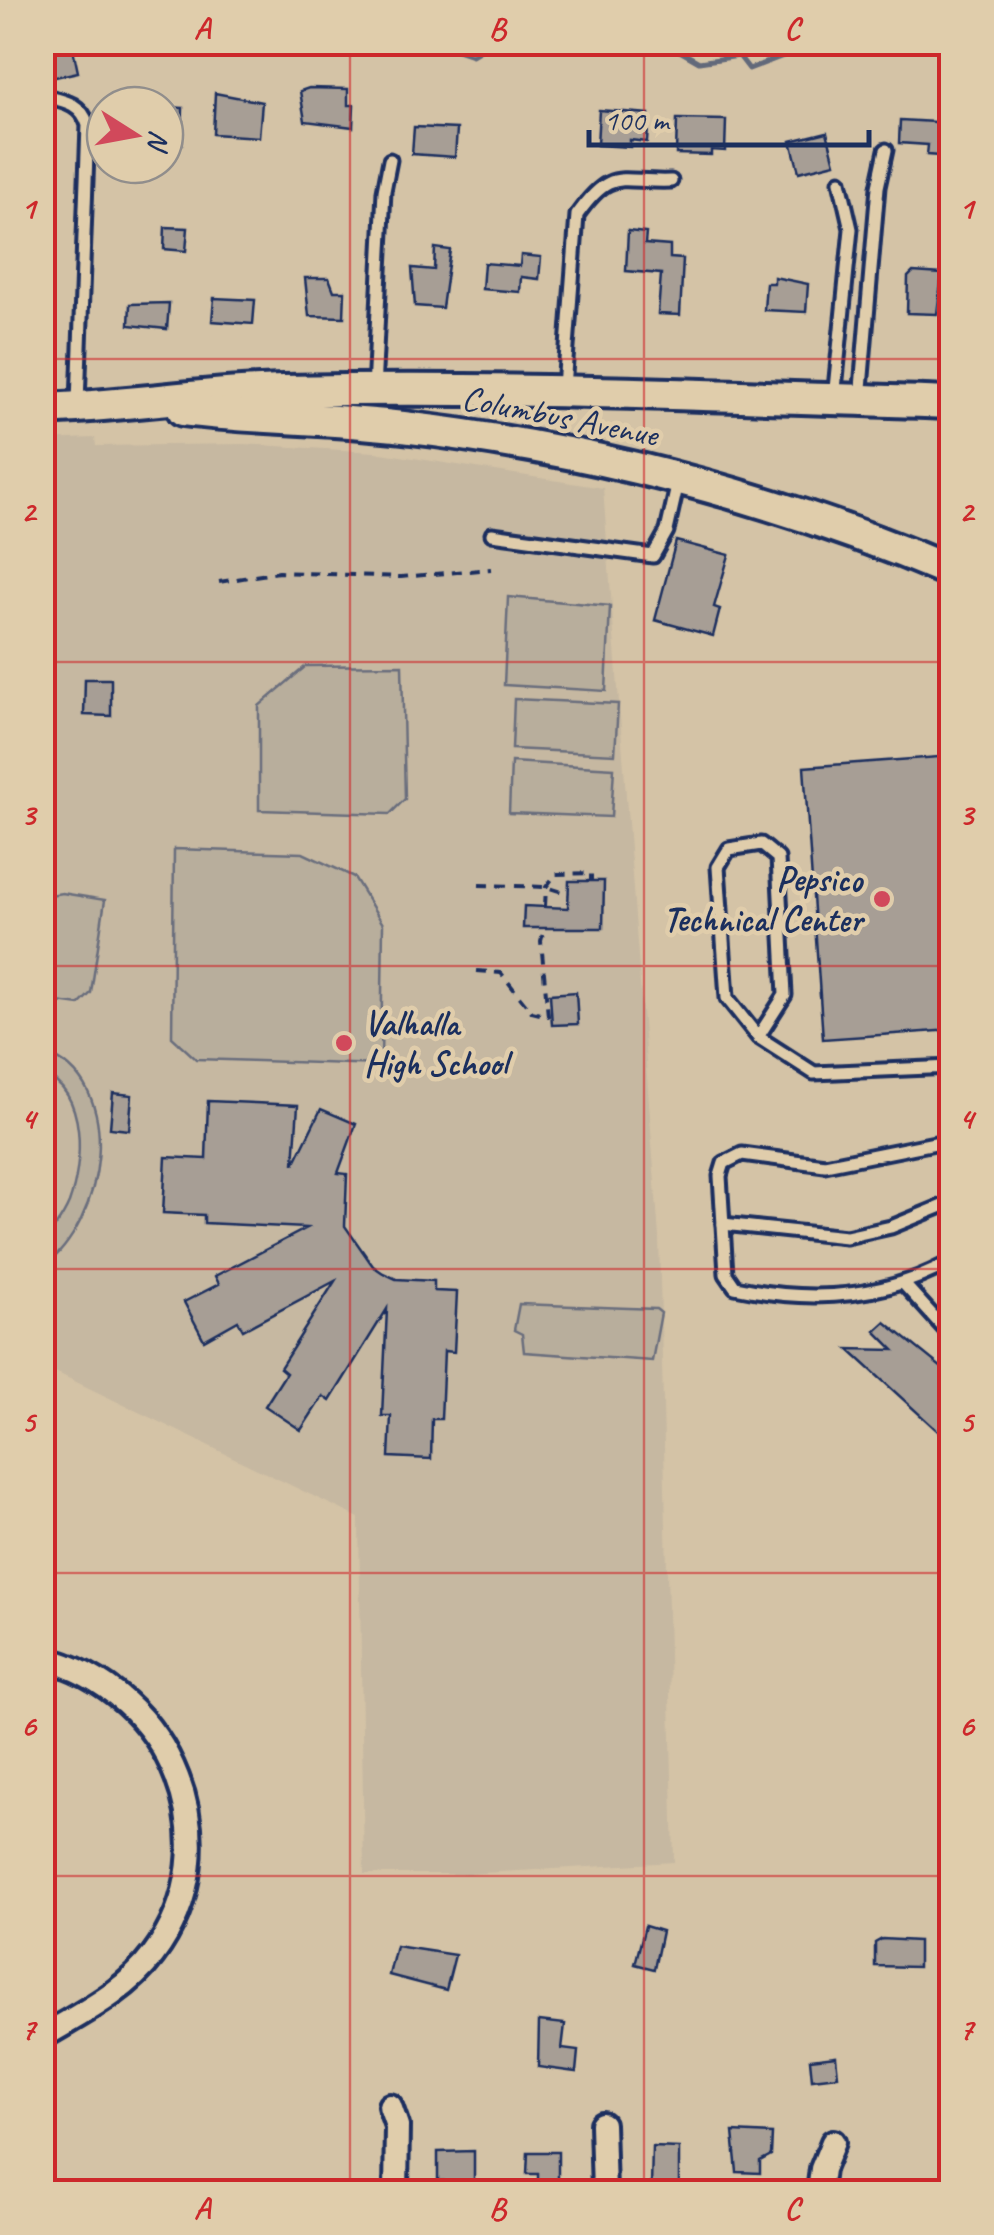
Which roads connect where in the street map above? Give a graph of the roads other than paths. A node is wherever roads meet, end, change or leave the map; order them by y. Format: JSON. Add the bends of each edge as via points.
{"nodes":[{"id":1,"x":44,"y":96,"type":"edge"},
{"id":2,"x":886,"y":150,"type":"dead end"},
{"id":3,"x":390,"y":160,"type":"dead end"},
{"id":4,"x":672,"y":181,"type":"dead end"},
{"id":5,"x":840,"y":182,"type":"dead end"},
{"id":6,"x":374,"y":390,"type":"junction"},
{"id":7,"x":564,"y":392,"type":"junction"},
{"id":8,"x":847,"y":399,"type":"junction"},
{"id":9,"x":952,"y":403,"type":"edge"},
{"id":10,"x":140,"y":405,"type":"junction"},
{"id":11,"x":77,"y":408,"type":"junction"},
{"id":12,"x":42,"y":409,"type":"edge"},
{"id":13,"x":494,"y":439,"type":"junction"},
{"id":14,"x":679,"y":478,"type":"junction"},
{"id":15,"x":492,"y":534,"type":"dead end"},
{"id":16,"x":952,"y":572,"type":"edge"},
{"id":17,"x":758,"y":1038,"type":"junction"},
{"id":18,"x":952,"y":1067,"type":"edge"},
{"id":19,"x":949,"y":1143,"type":"edge"},
{"id":20,"x":952,"y":1202,"type":"edge"},
{"id":21,"x":723,"y":1224,"type":"junction"},
{"id":22,"x":952,"y":1260,"type":"edge"},
{"id":23,"x":903,"y":1283,"type":"junction"},
{"id":24,"x":952,"y":1338,"type":"edge"},
{"id":25,"x":42,"y":1658,"type":"edge"},
{"id":26,"x":42,"y":2038,"type":"edge"},
{"id":27,"x":390,"y":2106,"type":"dead end"},
{"id":28,"x":602,"y":2124,"type":"dead end"},
{"id":29,"x":834,"y":2142,"type":"dead end"},
{"id":30,"x":396,"y":2192,"type":"edge"},
{"id":31,"x":604,"y":2192,"type":"edge"},
{"id":32,"x":820,"y":2192,"type":"edge"}],
"edges":[{"from":1,"to":11,"type":"lane","via":[[72,103],[88,125]]},
{"from":2,"to":8,"type":"lane"},
{"from":3,"to":6,"type":"lane"},
{"from":4,"to":7,"type":"lane","via":[[612,179],[577,215]]},
{"from":5,"to":8,"type":"lane","via":[[852,229]]},
{"from":6,"to":7,"type":"street","name":"Columbus Avenue"},
{"from":6,"to":10,"type":"street","name":"Columbus Avenue","via":[[263,392]]},
{"from":7,"to":8,"type":"street","name":"Columbus Avenue"},
{"from":7,"to":13,"type":"street","via":[[502,418]]},
{"from":8,"to":9,"type":"street","name":"Columbus Avenue"},
{"from":10,"to":11,"type":"street","name":"Columbus Avenue"},
{"from":10,"to":13,"type":"street","name":"Columbus Avenue"},
{"from":11,"to":12,"type":"street","name":"Columbus Avenue"},
{"from":13,"to":14,"type":"street","name":"Columbus Avenue"},
{"from":14,"to":15,"type":"lane","via":[[667,532],[653,556]]},
{"from":14,"to":16,"type":"street","name":"Columbus Avenue","via":[[831,524]]},
{"from":17,"to":17,"type":"lane","via":[[785,995],[778,858],[760,844],[729,849],[718,867],[727,998]]},
{"from":17,"to":18,"type":"lane","via":[[814,1073]]},
{"from":19,"to":21,"type":"lane","via":[[825,1165],[731,1157],[720,1176]]},
{"from":20,"to":21,"type":"lane","via":[[846,1237]]},
{"from":21,"to":23,"type":"lane","via":[[726,1274],[736,1287],[817,1297]]},
{"from":22,"to":23,"type":"lane"},
{"from":23,"to":24,"type":"lane"},
{"from":25,"to":26,"type":"street","via":[[106,1684],[160,1738],[184,1793],[189,1850],[179,1908],[152,1956],[110,1995]]},
{"from":27,"to":30,"type":"street","via":[[397,2126]]},
{"from":28,"to":31,"type":"street"},
{"from":29,"to":32,"type":"street"}]}
